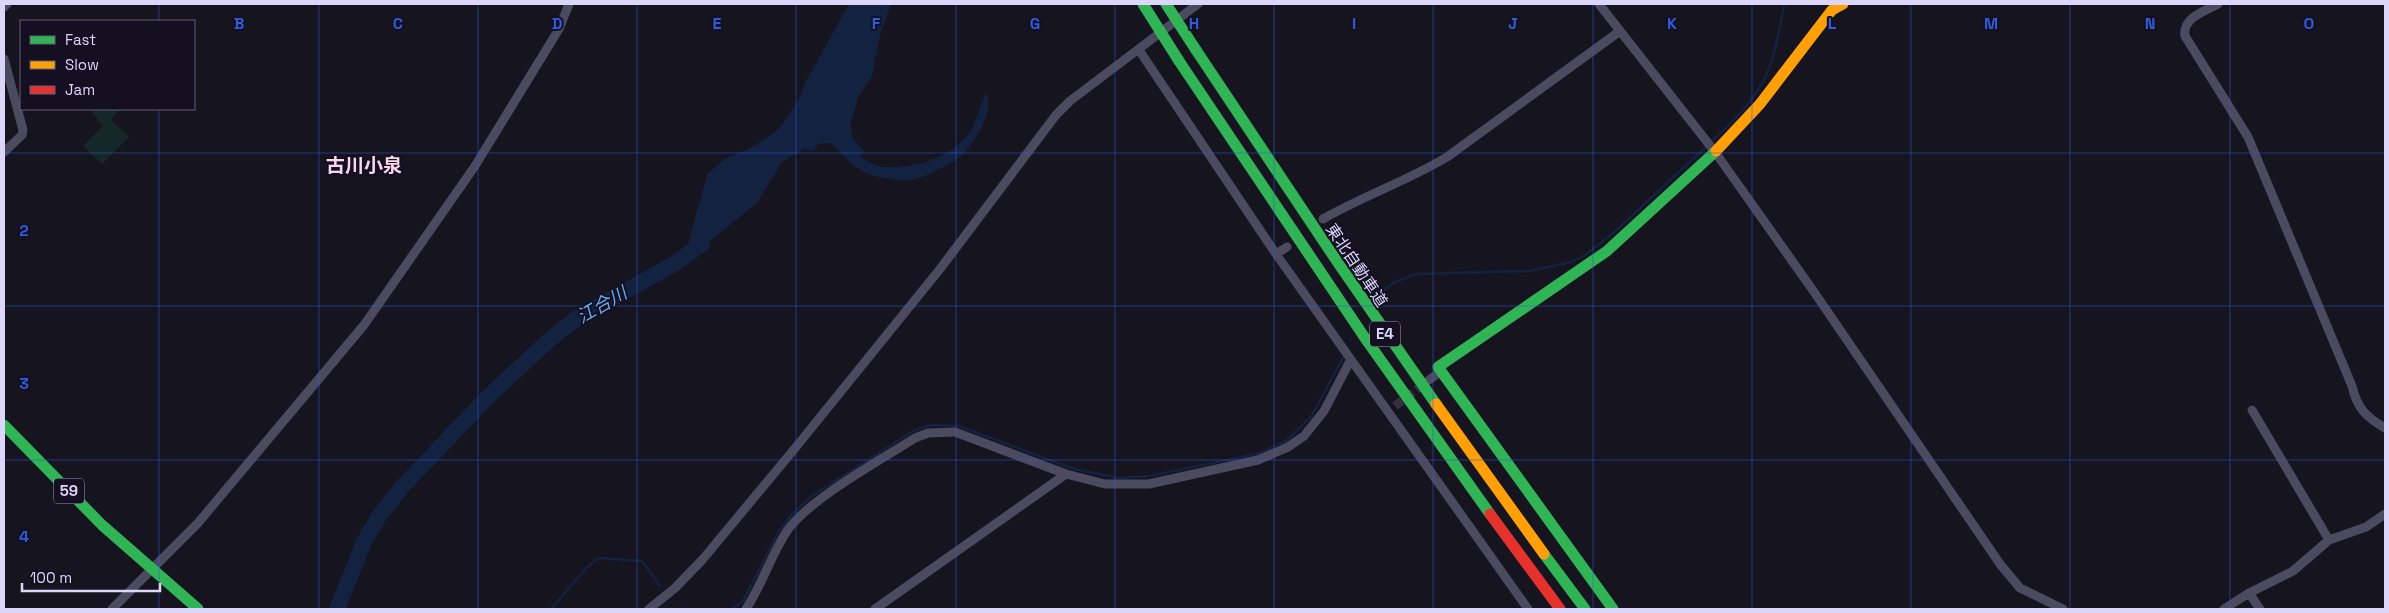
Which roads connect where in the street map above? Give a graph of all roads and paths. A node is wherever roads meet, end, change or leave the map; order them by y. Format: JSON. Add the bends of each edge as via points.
{"nodes":[{"id":1,"x":7,"y":4,"type":"edge"},
{"id":2,"x":571,"y":4,"type":"edge"},
{"id":3,"x":1143,"y":4,"type":"edge"},
{"id":4,"x":1166,"y":4,"type":"edge"},
{"id":5,"x":1198,"y":4,"type":"edge"},
{"id":6,"x":1599,"y":4,"type":"edge"},
{"id":7,"x":1843,"y":4,"type":"edge"},
{"id":8,"x":2218,"y":4,"type":"edge"},
{"id":9,"x":4,"y":7,"type":"edge"},
{"id":10,"x":1620,"y":30,"type":"junction"},
{"id":11,"x":1139,"y":50,"type":"junction"},
{"id":12,"x":4,"y":59,"type":"edge"},
{"id":13,"x":4,"y":152,"type":"edge"},
{"id":14,"x":1715,"y":152,"type":"junction"},
{"id":15,"x":1323,"y":219,"type":"dead end"},
{"id":16,"x":1287,"y":246,"type":"dead end"},
{"id":17,"x":1276,"y":254,"type":"junction"},
{"id":18,"x":1350,"y":360,"type":"junction"},
{"id":19,"x":1441,"y":371,"type":"junction"},
{"id":20,"x":1429,"y":380,"type":"tunnel mouth"},
{"id":21,"x":1395,"y":406,"type":"tunnel mouth"},
{"id":22,"x":2252,"y":410,"type":"dead end"},
{"id":23,"x":1387,"y":412,"type":"junction"},
{"id":24,"x":4,"y":425,"type":"edge"},
{"id":25,"x":2385,"y":428,"type":"edge"},
{"id":26,"x":1066,"y":474,"type":"junction"},
{"id":27,"x":2385,"y":514,"type":"edge"},
{"id":28,"x":2329,"y":540,"type":"junction"},
{"id":29,"x":154,"y":573,"type":"junction"},
{"id":30,"x":2249,"y":593,"type":"junction"},
{"id":31,"x":112,"y":609,"type":"edge"},
{"id":32,"x":198,"y":609,"type":"edge"},
{"id":33,"x":649,"y":609,"type":"edge"},
{"id":34,"x":746,"y":609,"type":"edge"},
{"id":35,"x":875,"y":609,"type":"edge"},
{"id":36,"x":1528,"y":609,"type":"edge"},
{"id":37,"x":1560,"y":609,"type":"edge"},
{"id":38,"x":1585,"y":609,"type":"edge"},
{"id":39,"x":1613,"y":609,"type":"edge"},
{"id":40,"x":2063,"y":609,"type":"edge"},
{"id":41,"x":2224,"y":609,"type":"edge"},
{"id":42,"x":2260,"y":609,"type":"edge"}],
"edges":[{"from":1,"to":9,"type":"street"},
{"from":2,"to":29,"type":"street","via":[[475,166],[364,325]]},
{"from":3,"to":37,"type":"main road","number":"E4","bridge":true,"via":[[1370,347]]},
{"from":4,"to":38,"type":"main road","name":"東北自動車道","number":"E4","bridge":true,"via":[[1386,335]]},
{"from":5,"to":11,"type":"street"},
{"from":6,"to":10,"type":"street"},
{"from":7,"to":14,"type":"main road","via":[[1832,10],[1760,104]]},
{"from":8,"to":25,"type":"street","via":[[2189,20],[2185,36],[2248,137],[2356,400],[2365,415]]},
{"from":10,"to":14,"type":"street"},
{"from":10,"to":15,"type":"street","via":[[1424,172]]},
{"from":11,"to":17,"type":"street"},
{"from":11,"to":33,"type":"street","via":[[1056,115],[940,269],[791,454],[702,559]]},
{"from":12,"to":13,"type":"street","via":[[23,130],[22,135]]},
{"from":14,"to":19,"type":"main road","via":[[1606,251],[1438,367]]},
{"from":14,"to":40,"type":"street","via":[[2000,564],[2020,588]]},
{"from":16,"to":17,"type":"street"},
{"from":17,"to":18,"type":"street"},
{"from":18,"to":23,"type":"street"},
{"from":18,"to":26,"type":"street","via":[[1333,396],[1314,424],[1304,436],[1275,454],[1249,463],[1149,484],[1105,484]]},
{"from":19,"to":20,"type":"street"},
{"from":19,"to":39,"type":"main road"},
{"from":21,"to":23,"type":"street"},
{"from":22,"to":28,"type":"street"},
{"from":23,"to":36,"type":"street"},
{"from":24,"to":29,"type":"main road","number":"59"},
{"from":26,"to":34,"type":"street","via":[[955,432],[928,432],[817,502],[799,517],[788,530]]},
{"from":26,"to":35,"type":"street"},
{"from":27,"to":28,"type":"street","via":[[2366,527]]},
{"from":28,"to":30,"type":"street","via":[[2294,572]]},
{"from":29,"to":31,"type":"street"},
{"from":29,"to":32,"type":"main road","number":"59"},
{"from":30,"to":41,"type":"street"},
{"from":30,"to":42,"type":"street"}]}
